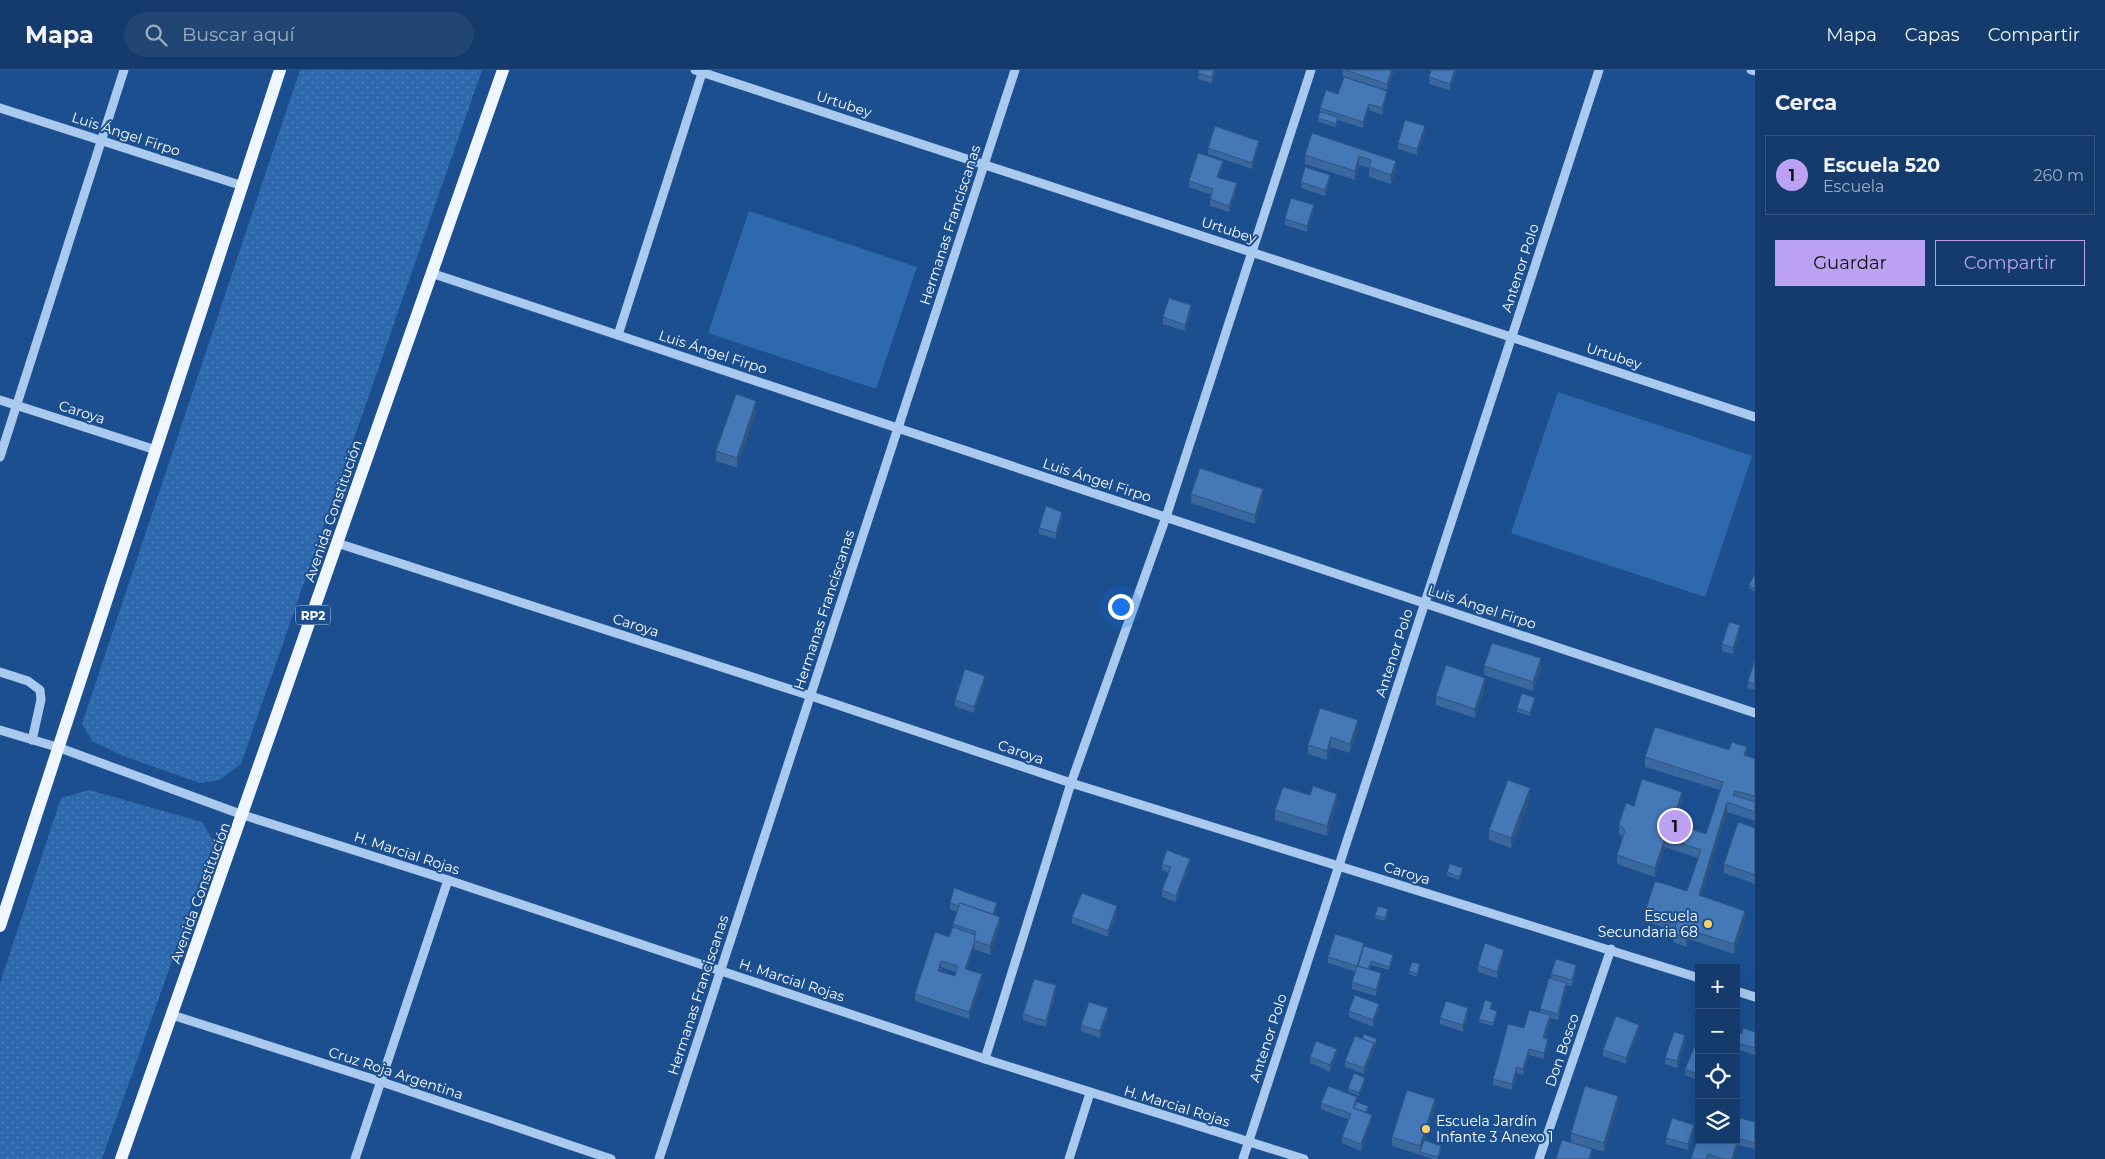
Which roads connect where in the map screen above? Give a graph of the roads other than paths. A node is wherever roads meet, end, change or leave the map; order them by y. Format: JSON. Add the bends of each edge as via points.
{"nodes":[{"id":1,"x":124,"y":70,"type":"edge"},
{"id":2,"x":280,"y":70,"type":"edge"},
{"id":3,"x":503,"y":70,"type":"edge"},
{"id":4,"x":1015,"y":70,"type":"edge"},
{"id":5,"x":1311,"y":70,"type":"edge"},
{"id":6,"x":1599,"y":70,"type":"edge"},
{"id":7,"x":698,"y":71,"type":"edge"},
{"id":8,"x":0,"y":108,"type":"edge"},
{"id":9,"x":101,"y":140,"type":"junction"},
{"id":10,"x":984,"y":165,"type":"junction"},
{"id":11,"x":243,"y":186,"type":"junction"},
{"id":12,"x":1252,"y":252,"type":"junction"},
{"id":13,"x":431,"y":272,"type":"junction"},
{"id":14,"x":618,"y":334,"type":"junction"},
{"id":15,"x":1512,"y":337,"type":"junction"},
{"id":16,"x":0,"y":400,"type":"edge"},
{"id":17,"x":17,"y":406,"type":"junction"},
{"id":18,"x":1755,"y":417,"type":"edge"},
{"id":19,"x":898,"y":428,"type":"junction"},
{"id":20,"x":156,"y":450,"type":"junction"},
{"id":21,"x":0,"y":457,"type":"edge"},
{"id":22,"x":1166,"y":517,"type":"junction"},
{"id":23,"x":337,"y":543,"type":"junction"},
{"id":24,"x":1425,"y":603,"type":"junction"},
{"id":25,"x":0,"y":672,"type":"edge"},
{"id":26,"x":811,"y":696,"type":"junction"},
{"id":27,"x":1755,"y":713,"type":"edge"},
{"id":28,"x":0,"y":730,"type":"edge"},
{"id":29,"x":32,"y":740,"type":"junction"},
{"id":30,"x":60,"y":748,"type":"junction"},
{"id":31,"x":1070,"y":783,"type":"junction"},
{"id":32,"x":244,"y":815,"type":"junction"},
{"id":33,"x":1338,"y":866,"type":"junction"},
{"id":34,"x":448,"y":880,"type":"junction"},
{"id":35,"x":0,"y":926,"type":"edge"},
{"id":36,"x":1610,"y":950,"type":"junction"},
{"id":37,"x":720,"y":971,"type":"junction"},
{"id":38,"x":1695,"y":977,"type":"edge"},
{"id":39,"x":1740,"y":992,"type":"edge"},
{"id":40,"x":1755,"y":997,"type":"edge"},
{"id":41,"x":172,"y":1015,"type":"junction"},
{"id":42,"x":985,"y":1059,"type":"junction"},
{"id":43,"x":382,"y":1082,"type":"junction"},
{"id":44,"x":1090,"y":1093,"type":"junction"},
{"id":45,"x":1248,"y":1142,"type":"junction"},
{"id":46,"x":121,"y":1159,"type":"edge"},
{"id":47,"x":355,"y":1159,"type":"edge"},
{"id":48,"x":611,"y":1159,"type":"edge"},
{"id":49,"x":659,"y":1159,"type":"edge"},
{"id":50,"x":1069,"y":1159,"type":"edge"},
{"id":51,"x":1243,"y":1159,"type":"edge"},
{"id":52,"x":1304,"y":1159,"type":"edge"},
{"id":53,"x":1539,"y":1159,"type":"edge"}],
"edges":[{"from":1,"to":9,"type":"street"},
{"from":2,"to":11,"type":"main road"},
{"from":3,"to":13,"type":"main road","name":"Avenida Constitución","number":"RP2"},
{"from":4,"to":10,"type":"street","name":"Hermanas Franciscanas"},
{"from":5,"to":12,"type":"street"},
{"from":6,"to":15,"type":"street","name":"Antenor Polo"},
{"from":7,"to":10,"type":"street","name":"Urtubey"},
{"from":7,"to":14,"type":"street"},
{"from":8,"to":9,"type":"street","name":"Luis Ángel Firpo"},
{"from":9,"to":11,"type":"street","name":"Luis Ángel Firpo"},
{"from":9,"to":17,"type":"street"},
{"from":10,"to":12,"type":"street","name":"Urtubey"},
{"from":10,"to":19,"type":"street","name":"Hermanas Franciscanas"},
{"from":11,"to":20,"type":"main road"},
{"from":12,"to":15,"type":"street","name":"Urtubey"},
{"from":12,"to":22,"type":"street"},
{"from":13,"to":14,"type":"street","name":"Luis Ángel Firpo"},
{"from":13,"to":23,"type":"main road","name":"Avenida Constitución","number":"RP2"},
{"from":14,"to":19,"type":"street","name":"Luis Ángel Firpo"},
{"from":15,"to":18,"type":"street","name":"Urtubey"},
{"from":15,"to":24,"type":"street","name":"Antenor Polo"},
{"from":16,"to":17,"type":"street","name":"Caroya"},
{"from":17,"to":20,"type":"street","name":"Caroya"},
{"from":17,"to":21,"type":"street"},
{"from":19,"to":22,"type":"street","name":"Luis Ángel Firpo"},
{"from":19,"to":26,"type":"street","name":"Hermanas Franciscanas"},
{"from":20,"to":30,"type":"main road"},
{"from":22,"to":24,"type":"street","name":"Luis Ángel Firpo"},
{"from":22,"to":31,"type":"street"},
{"from":23,"to":26,"type":"street","name":"Caroya"},
{"from":23,"to":32,"type":"main road","name":"Avenida Constitución","number":"RP2"},
{"from":24,"to":27,"type":"street","name":"Luis Ángel Firpo"},
{"from":24,"to":33,"type":"street","name":"Antenor Polo"},
{"from":25,"to":29,"type":"street","via":[[28,681],[40,690],[41,700]]},
{"from":26,"to":31,"type":"street","name":"Caroya"},
{"from":26,"to":37,"type":"street","name":"Hermanas Franciscanas"},
{"from":28,"to":29,"type":"street"},
{"from":29,"to":30,"type":"street"},
{"from":30,"to":32,"type":"street","name":"H. Marcial Rojas"},
{"from":30,"to":35,"type":"main road"},
{"from":31,"to":33,"type":"street","name":"Caroya"},
{"from":31,"to":42,"type":"street"},
{"from":32,"to":34,"type":"street","name":"H. Marcial Rojas"},
{"from":32,"to":41,"type":"main road","name":"Avenida Constitución","number":"RP2"},
{"from":33,"to":36,"type":"street","name":"Caroya"},
{"from":33,"to":45,"type":"street","name":"Antenor Polo"},
{"from":34,"to":37,"type":"street","name":"H. Marcial Rojas"},
{"from":34,"to":43,"type":"street"},
{"from":36,"to":38,"type":"street","name":"Caroya"},
{"from":36,"to":53,"type":"street","name":"Don Bosco"},
{"from":37,"to":42,"type":"street","name":"H. Marcial Rojas"},
{"from":37,"to":49,"type":"street","name":"Hermanas Franciscanas"},
{"from":39,"to":40,"type":"street"},
{"from":41,"to":43,"type":"street","name":"Cruz Roja Argentina"},
{"from":41,"to":46,"type":"main road","name":"Avenida Constitución","number":"RP2"},
{"from":42,"to":44,"type":"street","name":"H. Marcial Rojas"},
{"from":43,"to":47,"type":"street"},
{"from":43,"to":48,"type":"street","name":"Cruz Roja Argentina"},
{"from":44,"to":45,"type":"street","name":"H. Marcial Rojas"},
{"from":44,"to":50,"type":"street"},
{"from":45,"to":51,"type":"street","name":"Antenor Polo"},
{"from":45,"to":52,"type":"street","name":"H. Marcial Rojas"}]}
